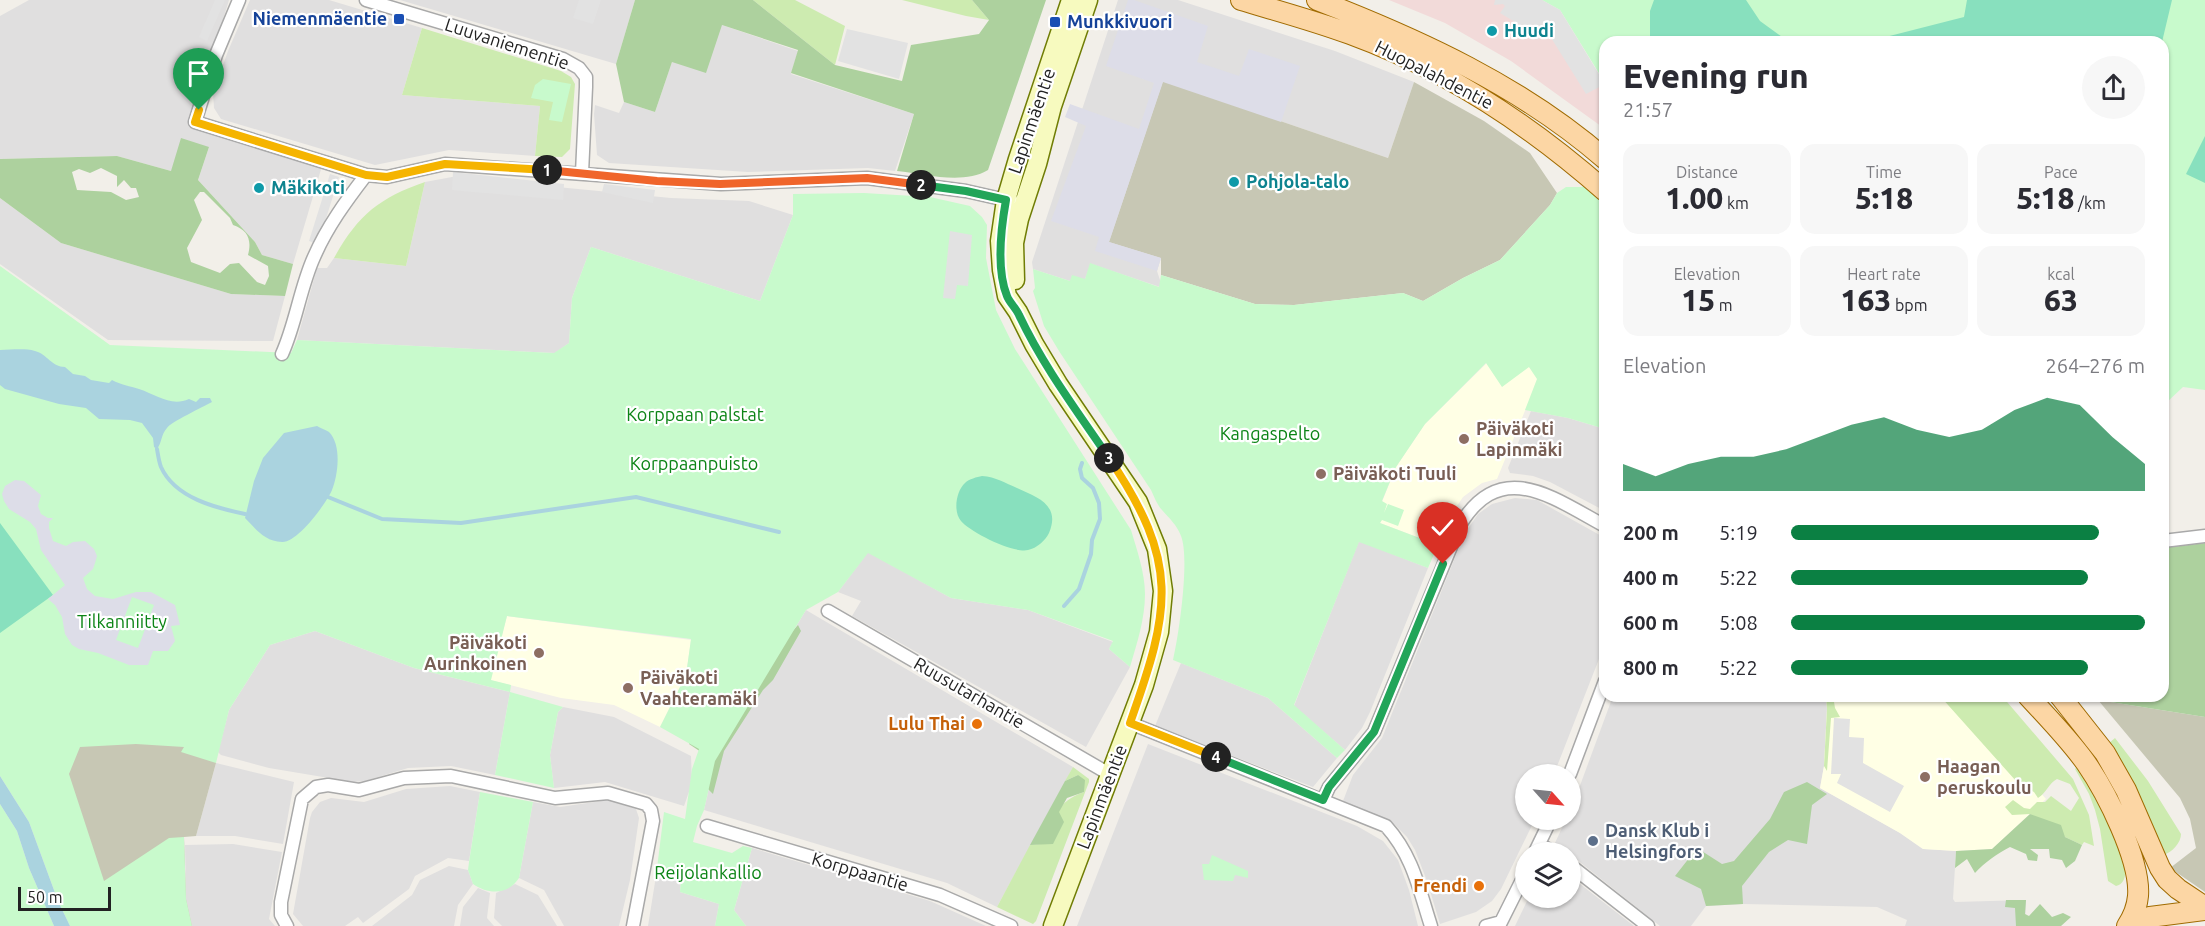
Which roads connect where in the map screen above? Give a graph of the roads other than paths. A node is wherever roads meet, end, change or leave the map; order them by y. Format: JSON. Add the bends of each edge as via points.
{"nodes":[{"id":1,"x":239,"y":0,"type":"edge"},
{"id":2,"x":366,"y":0,"type":"edge"},
{"id":3,"x":1071,"y":0,"type":"edge"},
{"id":4,"x":1088,"y":0,"type":"edge"},
{"id":5,"x":1241,"y":0,"type":"edge"},
{"id":6,"x":1317,"y":0,"type":"edge"},
{"id":7,"x":1599,"y":154,"type":"edge"},
{"id":8,"x":582,"y":173,"type":"junction"},
{"id":9,"x":366,"y":175,"type":"junction"},
{"id":10,"x":1599,"y":186,"type":"edge"},
{"id":11,"x":1026,"y":194,"type":"junction"},
{"id":12,"x":1006,"y":200,"type":"junction"},
{"id":13,"x":1018,"y":312,"type":"junction"},
{"id":14,"x":282,"y":354,"type":"dead end"},
{"id":15,"x":1599,"y":523,"type":"edge"},
{"id":16,"x":2205,"y":536,"type":"edge"},
{"id":17,"x":2169,"y":540,"type":"edge"},
{"id":18,"x":828,"y":611,"type":"dead end"},
{"id":19,"x":1599,"y":697,"type":"edge"},
{"id":20,"x":2033,"y":702,"type":"edge"},
{"id":21,"x":2065,"y":702,"type":"edge"},
{"id":22,"x":1130,"y":723,"type":"junction"},
{"id":23,"x":1574,"y":764,"type":"edge"},
{"id":24,"x":1111,"y":775,"type":"junction"},
{"id":25,"x":1323,"y":800,"type":"junction"},
{"id":26,"x":707,"y":826,"type":"dead end"},
{"id":27,"x":1581,"y":874,"type":"edge"},
{"id":28,"x":1515,"y":894,"type":"edge"},
{"id":29,"x":2205,"y":909,"type":"edge"},
{"id":30,"x":1500,"y":924,"type":"edge"},
{"id":31,"x":287,"y":926,"type":"edge"},
{"id":32,"x":633,"y":926,"type":"edge"},
{"id":33,"x":1011,"y":926,"type":"edge"},
{"id":34,"x":1053,"y":926,"type":"edge"},
{"id":35,"x":1431,"y":926,"type":"edge"},
{"id":36,"x":1486,"y":926,"type":"edge"},
{"id":37,"x":1648,"y":926,"type":"edge"},
{"id":38,"x":2128,"y":926,"type":"edge"}],
"edges":[{"from":1,"to":9,"type":"street","via":[[195,122]]},
{"from":2,"to":8,"type":"street","name":"Luuvaniementie","via":[[548,54],[579,68],[586,77]]},
{"from":3,"to":12,"type":"street","name":"Lapinmäentie"},
{"from":4,"to":11,"type":"street","name":"Lapinmäentie"},
{"from":5,"to":10,"type":"main road","name":"Huopalahdentie","via":[[1349,33],[1459,84],[1534,132]]},
{"from":6,"to":7,"type":"main road","name":"Huopalahdentie","via":[[1474,69],[1553,117]]},
{"from":8,"to":9,"type":"street","via":[[445,164],[387,177]]},
{"from":8,"to":12,"type":"street","via":[[720,184],[867,178]]},
{"from":9,"to":14,"type":"street","via":[[339,210],[313,258]]},
{"from":11,"to":12,"type":"street"},
{"from":11,"to":13,"type":"street","name":"Lapinmäentie","via":[[1014,243]]},
{"from":12,"to":13,"type":"street","name":"Lapinmäentie","via":[[1000,241],[1002,270],[1007,296]]},
{"from":13,"to":22,"type":"street","name":"Lapinmäentie","via":[[1058,384],[1138,502],[1157,549],[1163,591],[1159,632]]},
{"from":15,"to":25,"type":"street","via":[[1532,489],[1501,489],[1470,509],[1374,732]]},
{"from":16,"to":17,"type":"street"},
{"from":18,"to":24,"type":"street","name":"Ruusutarhantie"},
{"from":19,"to":23,"type":"street"},
{"from":20,"to":38,"type":"main road","via":[[2086,764],[2117,820],[2137,881],[2136,906]]},
{"from":21,"to":29,"type":"main road","via":[[2105,753],[2167,879]]},
{"from":22,"to":24,"type":"street","name":"Lapinmäentie"},
{"from":22,"to":25,"type":"street"},
{"from":24,"to":34,"type":"street","name":"Lapinmäentie"},
{"from":25,"to":35,"type":"street","via":[[1386,826],[1400,842]]},
{"from":26,"to":33,"type":"street","name":"Korppaantie","via":[[940,895]]},
{"from":27,"to":37,"type":"street"},
{"from":28,"to":30,"type":"street"},
{"from":29,"to":38,"type":"main road","via":[[2150,917]]},
{"from":30,"to":36,"type":"street"},
{"from":31,"to":32,"type":"street","via":[[281,915],[281,902],[302,800],[310,792],[328,785],[364,790],[405,778],[451,776],[555,798],[608,793],[646,804],[653,821]]}]}
